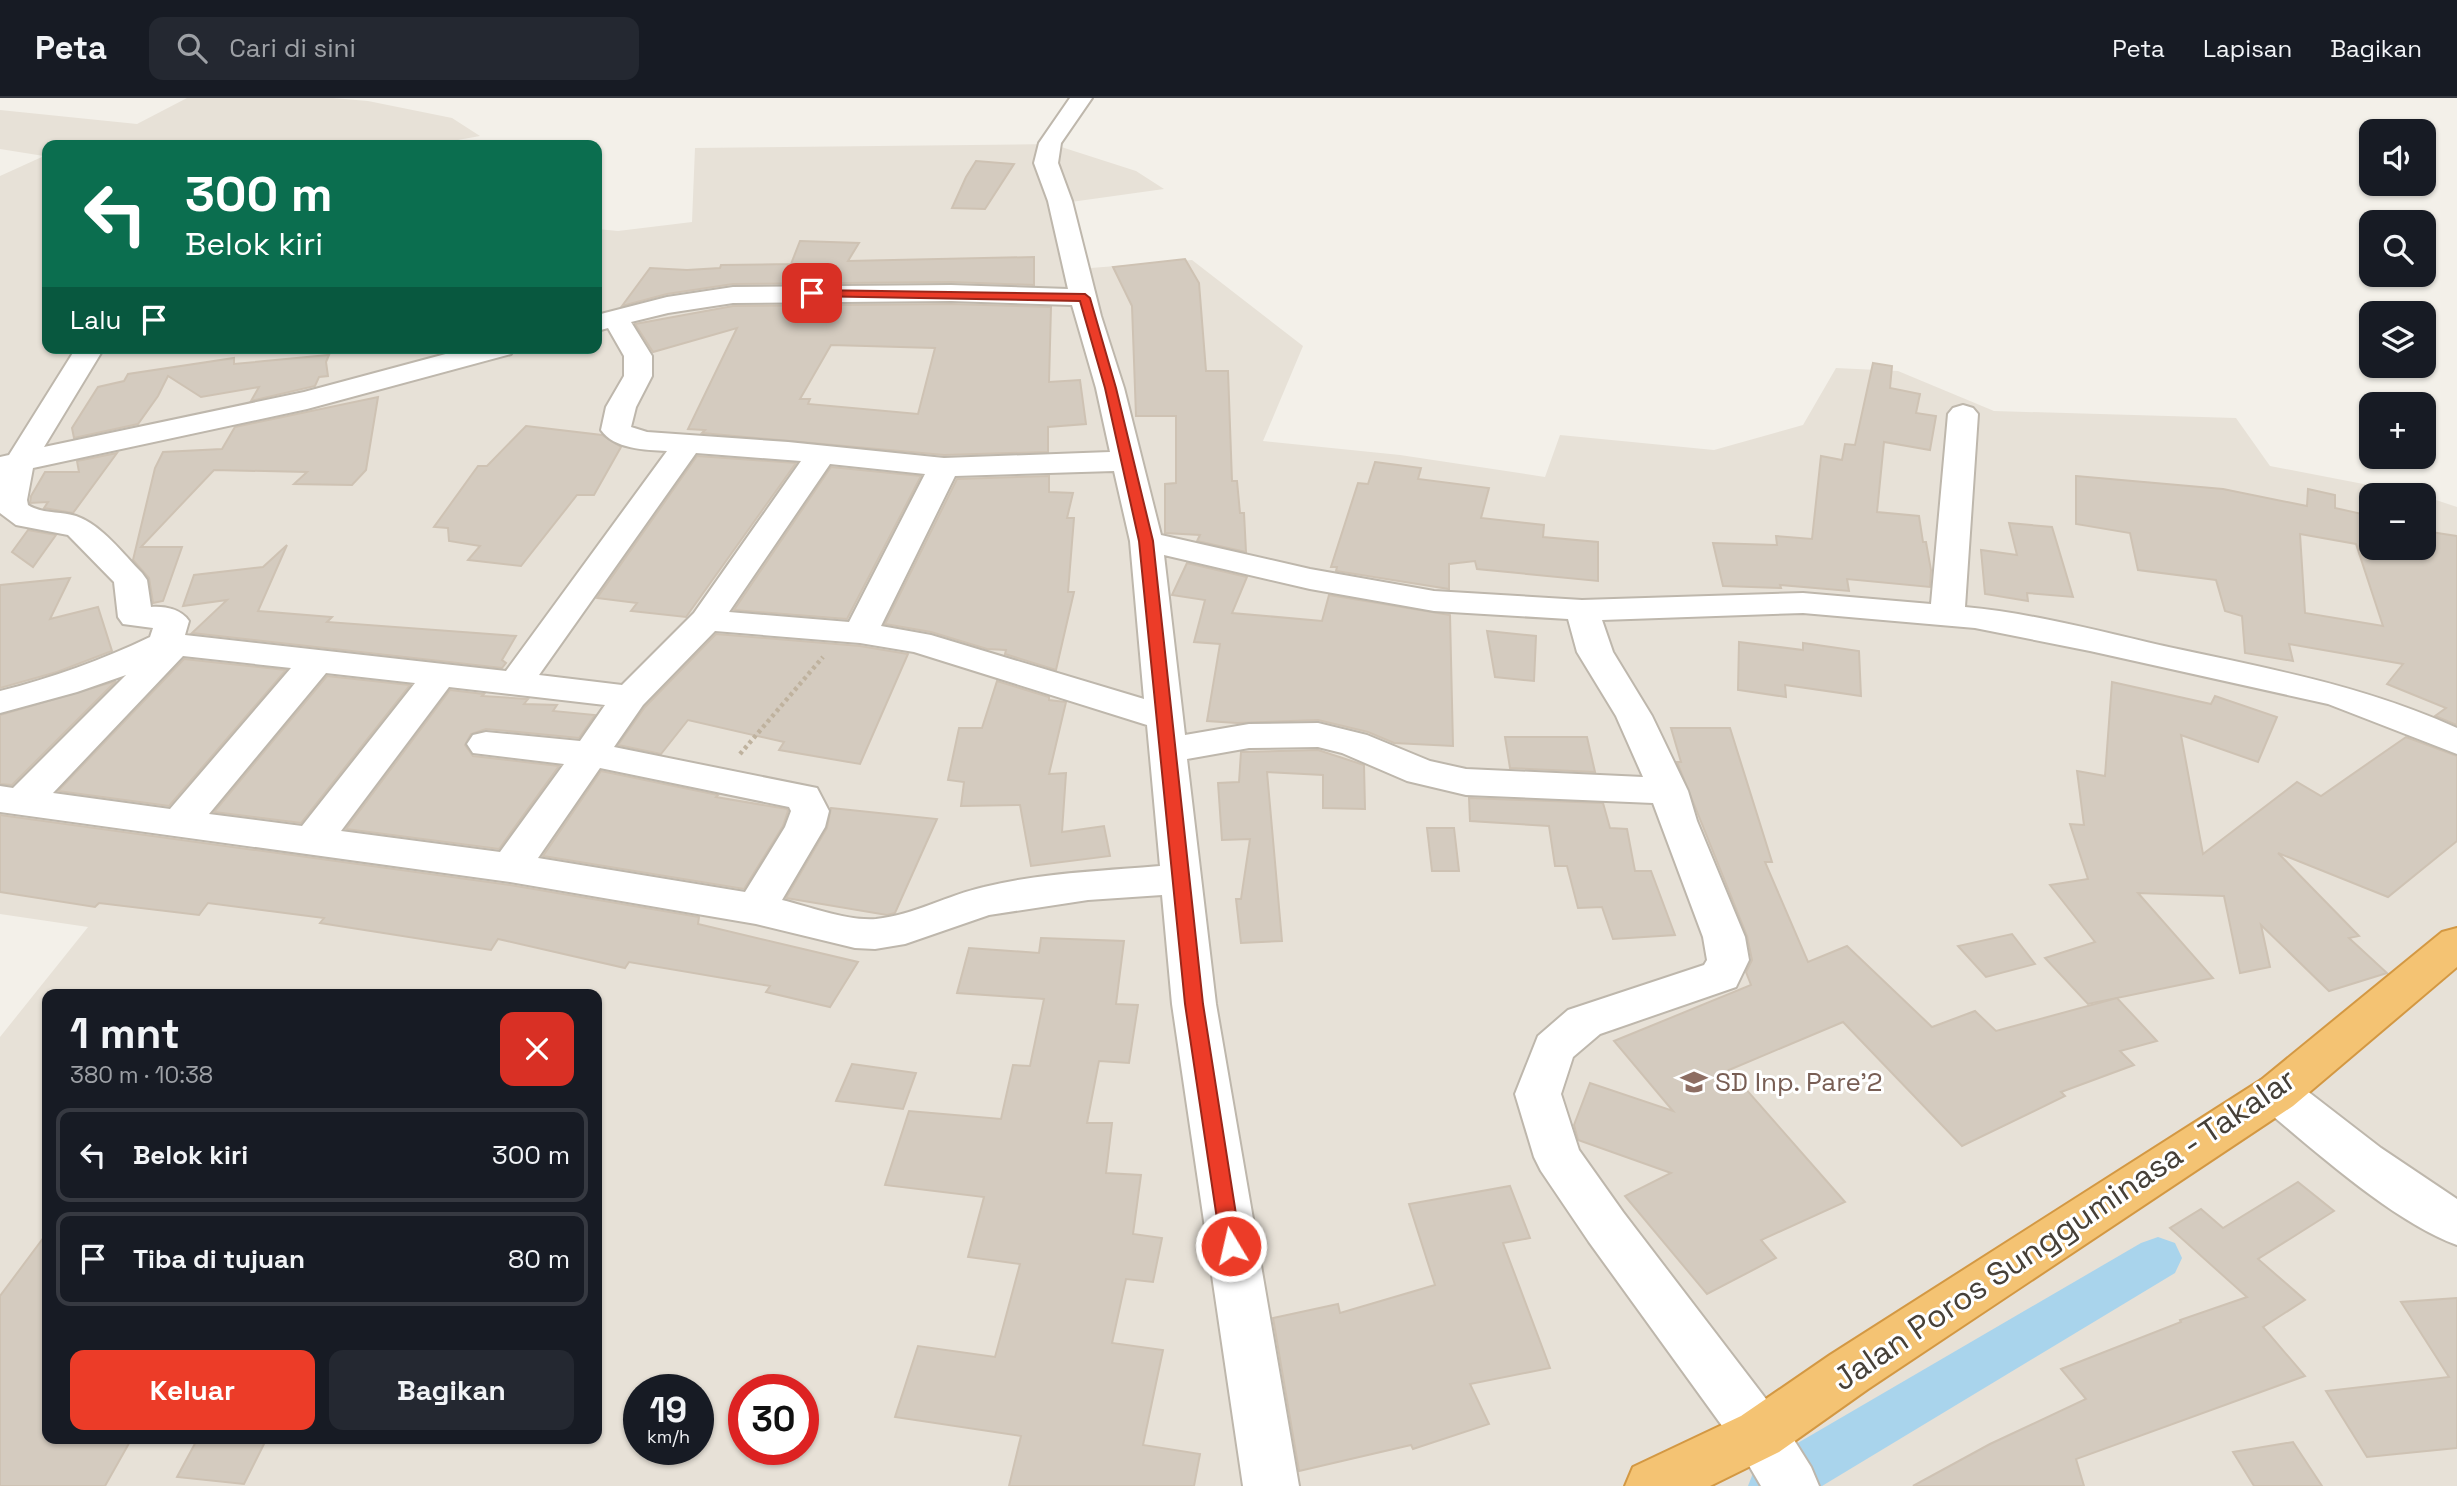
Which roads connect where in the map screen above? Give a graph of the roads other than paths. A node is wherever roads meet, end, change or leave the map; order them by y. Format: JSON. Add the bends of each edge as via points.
{"nodes":[{"id":1,"x":1080,"y":98,"type":"edge"},
{"id":2,"x":1085,"y":298,"type":"junction"},
{"id":3,"x":606,"y":321,"type":"edge"},
{"id":4,"x":86,"y":354,"type":"edge"},
{"id":5,"x":480,"y":354,"type":"edge"},
{"id":6,"x":1963,"y":414,"type":"dead end"},
{"id":7,"x":688,"y":443,"type":"junction"},
{"id":8,"x":822,"y":454,"type":"junction"},
{"id":9,"x":1127,"y":461,"type":"junction"},
{"id":10,"x":10,"y":465,"type":"edge"},
{"id":11,"x":944,"y":467,"type":"junction"},
{"id":12,"x":1146,"y":541,"type":"junction"},
{"id":13,"x":1582,"y":611,"type":"junction"},
{"id":14,"x":1947,"y":614,"type":"junction"},
{"id":15,"x":706,"y":620,"type":"junction"},
{"id":16,"x":852,"y":633,"type":"junction"},
{"id":17,"x":170,"y":644,"type":"junction"},
{"id":18,"x":316,"y":662,"type":"junction"},
{"id":19,"x":439,"y":676,"type":"junction"},
{"id":20,"x":515,"y":684,"type":"junction"},
{"id":21,"x":630,"y":697,"type":"junction"},
{"id":22,"x":0,"y":702,"type":"edge"},
{"id":23,"x":1166,"y":734,"type":"junction"},
{"id":24,"x":2457,"y":742,"type":"edge"},
{"id":25,"x":486,"y":744,"type":"dead end"},
{"id":26,"x":590,"y":754,"type":"junction"},
{"id":27,"x":1669,"y":791,"type":"junction"},
{"id":28,"x":11,"y":801,"type":"edge"},
{"id":29,"x":180,"y":822,"type":"junction"},
{"id":30,"x":311,"y":843,"type":"junction"},
{"id":31,"x":510,"y":868,"type":"junction"},
{"id":32,"x":1181,"y":879,"type":"junction"},
{"id":33,"x":756,"y":909,"type":"junction"},
{"id":34,"x":2457,"y":943,"type":"edge"},
{"id":35,"x":2277,"y":1093,"type":"junction"},
{"id":36,"x":2457,"y":1224,"type":"edge"},
{"id":37,"x":1778,"y":1464,"type":"edge"},
{"id":38,"x":1271,"y":1486,"type":"edge"},
{"id":39,"x":1653,"y":1486,"type":"edge"}],
"edges":[{"from":1,"to":2,"type":"street","via":[[1050,143],[1046,163]]},
{"from":2,"to":3,"type":"street","via":[[951,293],[733,295]]},
{"from":2,"to":9,"type":"street"},
{"from":3,"to":7,"type":"street","via":[[638,356],[638,376],[621,407],[616,430],[647,441]]},
{"from":4,"to":10,"type":"street"},
{"from":5,"to":10,"type":"street","via":[[307,400]]},
{"from":6,"to":14,"type":"street"},
{"from":7,"to":8,"type":"street"},
{"from":7,"to":20,"type":"street"},
{"from":8,"to":11,"type":"street"},
{"from":8,"to":15,"type":"street"},
{"from":9,"to":11,"type":"street"},
{"from":9,"to":12,"type":"street"},
{"from":10,"to":17,"type":"street","via":[[14,510],[27,518],[79,528],[130,580],[135,617],[159,616],[172,621]]},
{"from":11,"to":16,"type":"street"},
{"from":12,"to":13,"type":"street","via":[[1310,579],[1434,601]]},
{"from":12,"to":23,"type":"street"},
{"from":13,"to":14,"type":"street","via":[[1803,603]]},
{"from":13,"to":27,"type":"street","via":[[1595,652],[1634,716]]},
{"from":14,"to":24,"type":"street","via":[[2090,640],[2338,695]]},
{"from":15,"to":16,"type":"street"},
{"from":15,"to":21,"type":"street"},
{"from":16,"to":23,"type":"street","via":[[936,646]]},
{"from":17,"to":18,"type":"street"},
{"from":17,"to":22,"type":"street","via":[[90,678]]},
{"from":17,"to":28,"type":"street"},
{"from":18,"to":19,"type":"street"},
{"from":18,"to":29,"type":"street"},
{"from":19,"to":20,"type":"street"},
{"from":19,"to":30,"type":"street"},
{"from":20,"to":21,"type":"street"},
{"from":21,"to":26,"type":"street"},
{"from":23,"to":27,"type":"street","via":[[1318,735],[1453,780]]},
{"from":23,"to":32,"type":"street"},
{"from":25,"to":26,"type":"street"},
{"from":26,"to":31,"type":"street"},
{"from":26,"to":33,"type":"street","via":[[803,797],[810,811],[805,827]]},
{"from":27,"to":37,"type":"street","via":[[1724,937],[1728,960],[1721,976],[1584,1022],[1554,1048],[1538,1094],[1558,1157]]},
{"from":28,"to":29,"type":"street"},
{"from":29,"to":30,"type":"street"},
{"from":30,"to":31,"type":"street"},
{"from":31,"to":33,"type":"street"},
{"from":32,"to":33,"type":"street","via":[[985,901],[905,929],[875,934]]},
{"from":32,"to":38,"type":"street","via":[[1194,1004]]},
{"from":34,"to":35,"type":"highway","name":"Jalan Poros Sungguminasa - Takalar"},
{"from":35,"to":36,"type":"street","via":[[2371,1169]]},
{"from":35,"to":37,"type":"highway","name":"Jalan Poros Sungguminasa - Takalar","via":[[1849,1373]]},
{"from":37,"to":39,"type":"highway","name":"Jalan Poros Sungguminasa - Takalar"}]}
